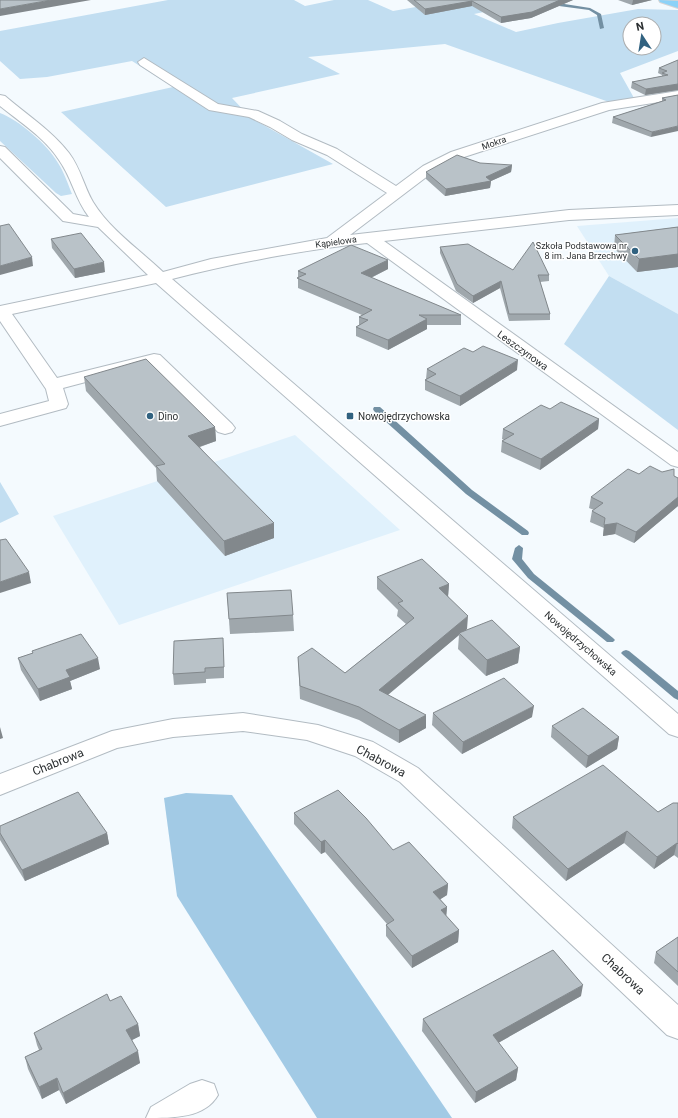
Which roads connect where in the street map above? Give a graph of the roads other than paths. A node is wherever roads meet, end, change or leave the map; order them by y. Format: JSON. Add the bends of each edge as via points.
{"nodes":[{"id":1,"x":664,"y":0,"type":"edge"},
{"id":2,"x":678,"y":5,"type":"edge"},
{"id":3,"x":144,"y":62,"type":"dead end"},
{"id":4,"x":678,"y":94,"type":"edge"},
{"id":5,"x":0,"y":99,"type":"edge"},
{"id":6,"x":0,"y":150,"type":"edge"},
{"id":7,"x":397,"y":192,"type":"junction"},
{"id":8,"x":678,"y":210,"type":"edge"},
{"id":9,"x":101,"y":223,"type":"junction"},
{"id":10,"x":369,"y":237,"type":"junction"},
{"id":11,"x":332,"y":242,"type":"junction"},
{"id":12,"x":161,"y":277,"type":"junction"},
{"id":13,"x":1,"y":311,"type":"edge"},
{"id":14,"x":52,"y":385,"type":"junction"},
{"id":15,"x":0,"y":420,"type":"edge"},
{"id":16,"x":225,"y":428,"type":"dead end"},
{"id":17,"x":678,"y":461,"type":"edge"},
{"id":18,"x":678,"y":728,"type":"edge"},
{"id":19,"x":0,"y":786,"type":"edge"},
{"id":20,"x":678,"y":1025,"type":"edge"},
{"id":21,"x":202,"y":1095,"type":"dead end"},
{"id":22,"x":163,"y":1118,"type":"edge"}],
"edges":[{"from":1,"to":2,"type":"main road"},
{"from":3,"to":7,"type":"street","via":[[214,107],[253,114],[332,152]]},
{"from":4,"to":7,"type":"street","name":"Mokra","via":[[608,106],[456,155],[432,167]]},
{"from":5,"to":9,"type":"street","name":"Nowojędrzychowska","via":[[64,156],[74,172],[86,203]]},
{"from":6,"to":9,"type":"street","via":[[68,218]]},
{"from":7,"to":11,"type":"street","name":"Mokra"},
{"from":8,"to":10,"type":"street","name":"Kąpielowa","via":[[569,215]]},
{"from":9,"to":12,"type":"street","name":"Nowojędrzychowska"},
{"from":10,"to":11,"type":"street","name":"Kąpielowa"},
{"from":10,"to":17,"type":"street","name":"Leszczynowa"},
{"from":11,"to":12,"type":"street","name":"Kąpielowa","via":[[237,259]]},
{"from":12,"to":13,"type":"street","name":"Kąpielowa"},
{"from":12,"to":18,"type":"street","name":"Nowojędrzychowska","via":[[200,314]]},
{"from":13,"to":14,"type":"street"},
{"from":14,"to":15,"type":"street","via":[[59,404]]},
{"from":14,"to":16,"type":"street","via":[[154,358]]},
{"from":19,"to":20,"type":"street","name":"Chabrowa","via":[[112,740],[173,728],[243,722],[309,731],[357,747],[408,775]]},
{"from":21,"to":22,"type":"street"}]}
